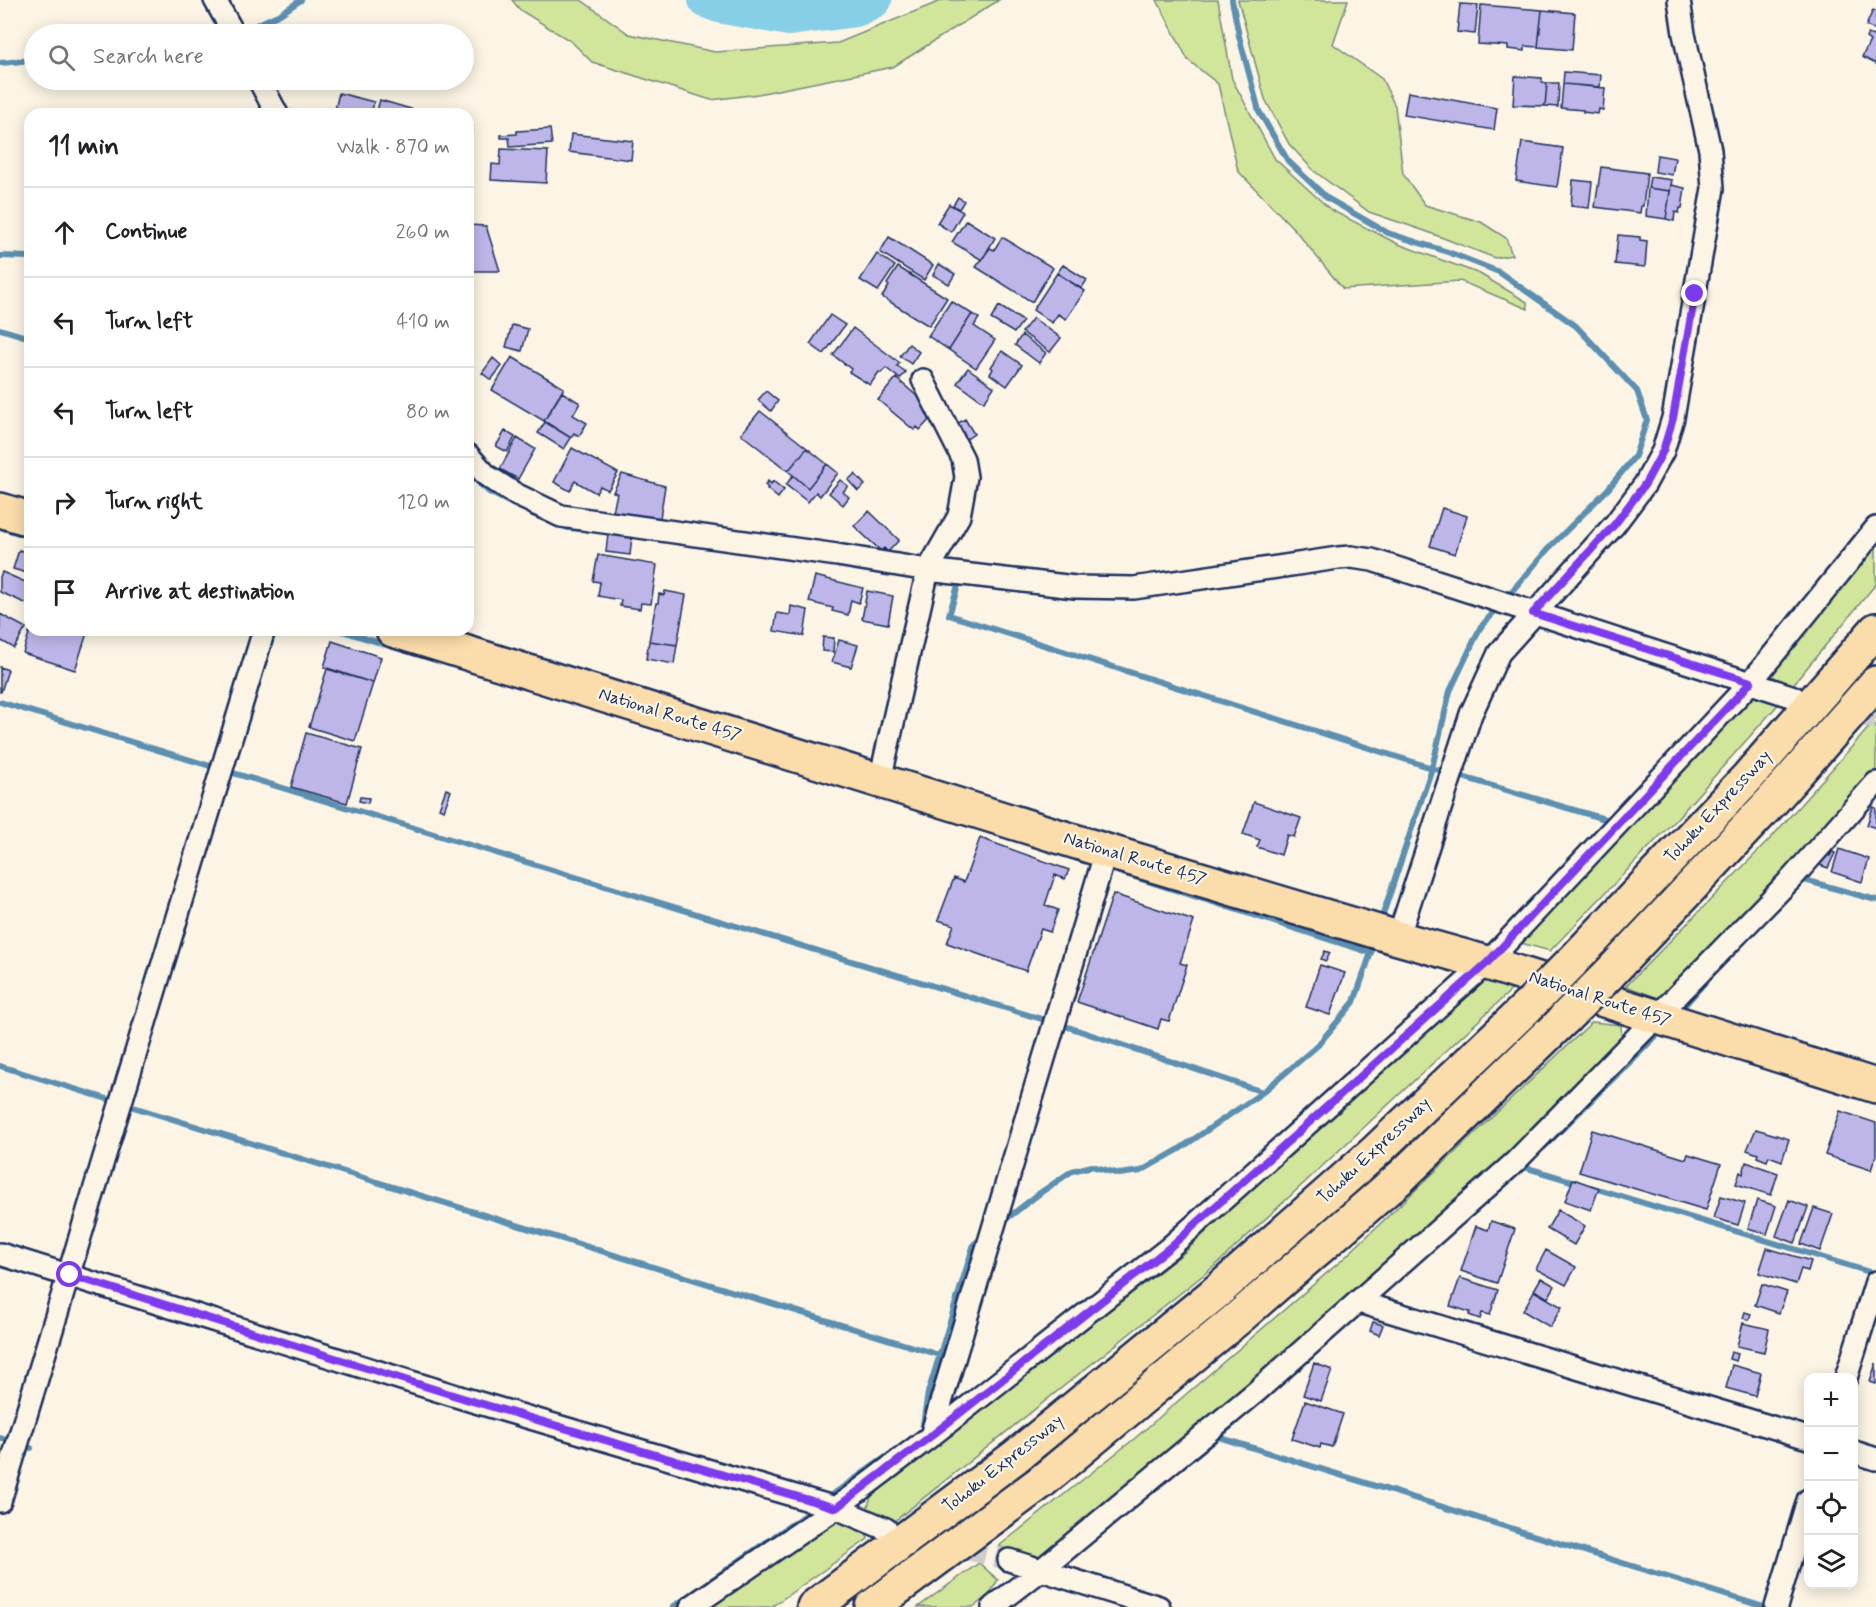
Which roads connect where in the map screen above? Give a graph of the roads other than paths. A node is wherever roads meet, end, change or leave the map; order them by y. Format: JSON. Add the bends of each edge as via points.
{"nodes":[{"id":1,"x":215,"y":0,"type":"edge"},
{"id":2,"x":1679,"y":0,"type":"edge"},
{"id":3,"x":228,"y":24,"type":"edge"},
{"id":4,"x":265,"y":90,"type":"edge"},
{"id":5,"x":275,"y":108,"type":"edge"},
{"id":6,"x":923,"y":381,"type":"dead end"},
{"id":7,"x":474,"y":462,"type":"edge"},
{"id":8,"x":0,"y":510,"type":"edge"},
{"id":9,"x":24,"y":517,"type":"edge"},
{"id":10,"x":1876,"y":528,"type":"edge"},
{"id":11,"x":928,"y":570,"type":"junction"},
{"id":12,"x":1533,"y":613,"type":"junction"},
{"id":13,"x":1876,"y":630,"type":"edge"},
{"id":14,"x":262,"y":636,"type":"edge"},
{"id":15,"x":412,"y":636,"type":"edge"},
{"id":16,"x":1751,"y":682,"type":"junction"},
{"id":17,"x":1876,"y":684,"type":"edge"},
{"id":18,"x":1794,"y":697,"type":"tunnel mouth"},
{"id":19,"x":880,"y":780,"type":"junction"},
{"id":20,"x":1876,"y":783,"type":"edge"},
{"id":21,"x":1106,"y":851,"type":"junction"},
{"id":22,"x":1398,"y":938,"type":"junction"},
{"id":23,"x":1487,"y":963,"type":"junction"},
{"id":24,"x":1656,"y":1017,"type":"junction"},
{"id":25,"x":1876,"y":1086,"type":"edge"},
{"id":26,"x":0,"y":1254,"type":"edge"},
{"id":27,"x":70,"y":1275,"type":"junction"},
{"id":28,"x":1876,"y":1282,"type":"edge"},
{"id":29,"x":1359,"y":1302,"type":"junction"},
{"id":30,"x":1847,"y":1373,"type":"edge"},
{"id":31,"x":931,"y":1436,"type":"junction"},
{"id":32,"x":1804,"y":1436,"type":"edge"},
{"id":33,"x":1858,"y":1453,"type":"edge"},
{"id":34,"x":1876,"y":1459,"type":"edge"},
{"id":35,"x":0,"y":1501,"type":"edge"},
{"id":36,"x":836,"y":1508,"type":"junction"},
{"id":37,"x":1804,"y":1516,"type":"edge"},
{"id":38,"x":886,"y":1529,"type":"tunnel mouth"},
{"id":39,"x":1009,"y":1560,"type":"tunnel mouth"},
{"id":40,"x":1041,"y":1570,"type":"junction"},
{"id":41,"x":691,"y":1607,"type":"edge"},
{"id":42,"x":814,"y":1607,"type":"edge"},
{"id":43,"x":872,"y":1607,"type":"edge"},
{"id":44,"x":993,"y":1607,"type":"edge"},
{"id":45,"x":1159,"y":1607,"type":"edge"},
{"id":46,"x":1776,"y":1607,"type":"edge"}],
"edges":[{"from":1,"to":3,"type":"street"},
{"from":2,"to":12,"type":"street","via":[[1710,150],[1713,188],[1673,418],[1663,451],[1645,484],[1615,524]]},
{"from":4,"to":5,"type":"street"},
{"from":6,"to":11,"type":"street","via":[[963,459],[966,477],[959,516]]},
{"from":7,"to":11,"type":"street","via":[[487,476],[517,495],[561,516]]},
{"from":8,"to":9,"type":"highway"},
{"from":10,"to":16,"type":"street"},
{"from":11,"to":12,"type":"street","via":[[1075,587],[1134,588],[1351,557],[1372,560]]},
{"from":11,"to":19,"type":"street"},
{"from":12,"to":16,"type":"street"},
{"from":12,"to":22,"type":"street","via":[[1499,653],[1471,714]]},
{"from":13,"to":42,"type":"highway","name":"Tohoku Expressway","bridge":true,"via":[[1748,777],[1572,962],[1374,1153],[1215,1294],[1015,1457]]},
{"from":14,"to":27,"type":"street"},
{"from":15,"to":19,"type":"highway","name":"National Route 457"},
{"from":16,"to":18,"type":"street"},
{"from":16,"to":23,"type":"street"},
{"from":17,"to":43,"type":"highway","name":"Tohoku Expressway","bridge":true,"via":[[1608,975],[1402,1176],[1041,1482]]},
{"from":19,"to":21,"type":"highway","name":"National Route 457"},
{"from":20,"to":24,"type":"street","via":[[1793,877]]},
{"from":21,"to":22,"type":"highway","name":"National Route 457"},
{"from":21,"to":31,"type":"street"},
{"from":22,"to":23,"type":"highway","name":"National Route 457"},
{"from":23,"to":24,"type":"highway","name":"National Route 457"},
{"from":23,"to":31,"type":"street","via":[[1169,1248]]},
{"from":24,"to":25,"type":"highway","name":"National Route 457"},
{"from":24,"to":29,"type":"street","via":[[1514,1163]]},
{"from":26,"to":27,"type":"street"},
{"from":27,"to":35,"type":"street"},
{"from":27,"to":36,"type":"street","via":[[469,1400]]},
{"from":28,"to":30,"type":"street"},
{"from":29,"to":32,"type":"street"},
{"from":29,"to":40,"type":"street"},
{"from":31,"to":36,"type":"street"},
{"from":33,"to":34,"type":"street"},
{"from":36,"to":38,"type":"street"},
{"from":36,"to":41,"type":"street"},
{"from":37,"to":46,"type":"street"},
{"from":39,"to":40,"type":"street"},
{"from":40,"to":44,"type":"street"},
{"from":40,"to":45,"type":"street"}]}
